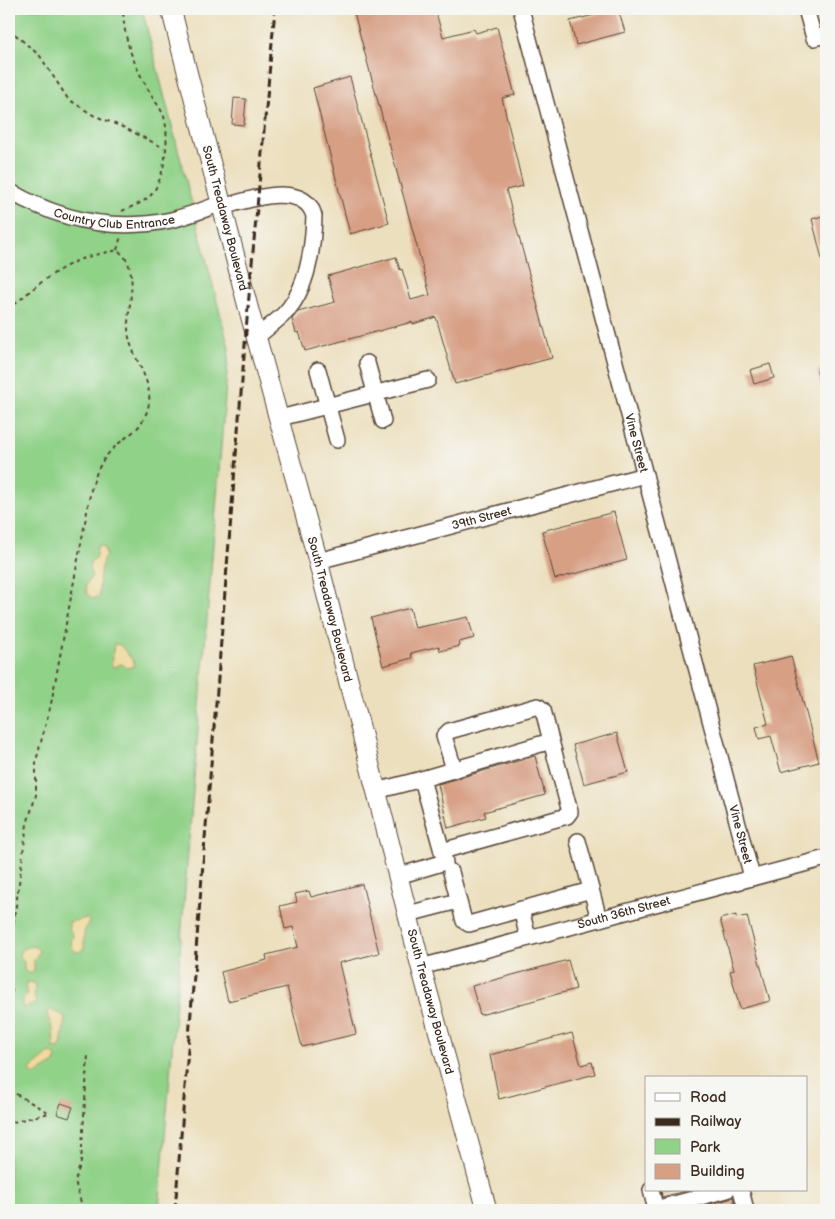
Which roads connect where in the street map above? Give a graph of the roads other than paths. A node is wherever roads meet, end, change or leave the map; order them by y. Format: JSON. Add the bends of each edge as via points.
{"nodes":[{"id":1,"x":171,"y":9,"type":"edge"},
{"id":2,"x":521,"y":9,"type":"edge"},
{"id":3,"x":806,"y":9,"type":"edge"},
{"id":4,"x":826,"y":35,"type":"edge"},
{"id":5,"x":9,"y":191,"type":"edge"},
{"id":6,"x":223,"y":205,"type":"junction"},
{"id":7,"x":258,"y":336,"type":"junction"},
{"id":8,"x":367,"y":363,"type":"dead end"},
{"id":9,"x":318,"y":370,"type":"dead end"},
{"id":10,"x":428,"y":380,"type":"dead end"},
{"id":11,"x":375,"y":394,"type":"junction"},
{"id":12,"x":328,"y":406,"type":"junction"},
{"id":13,"x":280,"y":418,"type":"junction"},
{"id":14,"x":383,"y":421,"type":"dead end"},
{"id":15,"x":337,"y":440,"type":"dead end"},
{"id":16,"x":645,"y":475,"type":"junction"},
{"id":17,"x":318,"y":561,"type":"junction"},
{"id":18,"x":551,"y":741,"type":"junction"},
{"id":19,"x":454,"y":769,"type":"junction"},
{"id":20,"x":422,"y":779,"type":"junction"},
{"id":21,"x":376,"y":791,"type":"junction"},
{"id":22,"x":578,"y":841,"type":"dead end"},
{"id":23,"x":442,"y":851,"type":"junction"},
{"id":24,"x":826,"y":858,"type":"edge"},
{"id":25,"x":450,"y":872,"type":"dead end"},
{"id":26,"x":398,"y":876,"type":"junction"},
{"id":27,"x":752,"y":877,"type":"junction"},
{"id":28,"x":591,"y":890,"type":"junction"},
{"id":29,"x":458,"y":901,"type":"junction"},
{"id":30,"x":521,"y":910,"type":"junction"},
{"id":31,"x":408,"y":914,"type":"junction"},
{"id":32,"x":599,"y":918,"type":"junction"},
{"id":33,"x":528,"y":938,"type":"junction"},
{"id":34,"x":421,"y":967,"type":"junction"},
{"id":35,"x":652,"y":1192,"type":"edge"},
{"id":36,"x":720,"y":1192,"type":"edge"},
{"id":37,"x":742,"y":1192,"type":"edge"},
{"id":38,"x":487,"y":1210,"type":"edge"},
{"id":39,"x":656,"y":1210,"type":"edge"},
{"id":40,"x":746,"y":1210,"type":"edge"}],
"edges":[{"from":1,"to":6,"type":"main road","name":"South Treadaway Boulevard"},
{"from":2,"to":16,"type":"street","name":"Vine Street"},
{"from":3,"to":4,"type":"street","via":[[814,38]]},
{"from":5,"to":6,"type":"street","name":"Country Club Entrance","via":[[71,218],[110,226],[172,220]]},
{"from":6,"to":7,"type":"main road","name":"South Treadaway Boulevard"},
{"from":6,"to":7,"type":"street","name":"Country Club Entrance","via":[[279,194],[308,206],[314,216],[303,281],[284,313]]},
{"from":7,"to":13,"type":"main road","name":"South Treadaway Boulevard"},
{"from":8,"to":11,"type":"street"},
{"from":9,"to":12,"type":"street"},
{"from":10,"to":11,"type":"street"},
{"from":11,"to":12,"type":"street"},
{"from":11,"to":14,"type":"street"},
{"from":12,"to":13,"type":"street"},
{"from":12,"to":15,"type":"street"},
{"from":13,"to":17,"type":"main road","name":"South Treadaway Boulevard"},
{"from":16,"to":17,"type":"street","name":"39th Street"},
{"from":16,"to":27,"type":"street","name":"Vine Street"},
{"from":17,"to":21,"type":"main road","name":"South Treadaway Boulevard"},
{"from":18,"to":19,"type":"street"},
{"from":18,"to":19,"type":"street","via":[[543,710],[538,706],[449,730],[444,736]]},
{"from":18,"to":23,"type":"street","via":[[570,812],[567,816]]},
{"from":19,"to":20,"type":"street"},
{"from":20,"to":21,"type":"street"},
{"from":20,"to":23,"type":"street"},
{"from":21,"to":26,"type":"main road","name":"South Treadaway Boulevard"},
{"from":22,"to":28,"type":"street"},
{"from":23,"to":26,"type":"street","via":[[445,862]]},
{"from":24,"to":27,"type":"street","name":"South 36th Street"},
{"from":25,"to":29,"type":"street"},
{"from":26,"to":31,"type":"main road","name":"South Treadaway Boulevard"},
{"from":27,"to":32,"type":"street","name":"South 36th Street"},
{"from":28,"to":30,"type":"street"},
{"from":28,"to":32,"type":"street"},
{"from":29,"to":30,"type":"street","via":[[464,921],[469,924]]},
{"from":29,"to":31,"type":"street"},
{"from":30,"to":33,"type":"street"},
{"from":31,"to":34,"type":"main road","name":"South Treadaway Boulevard"},
{"from":32,"to":33,"type":"street","name":"South 36th Street"},
{"from":33,"to":34,"type":"street","name":"South 36th Street"},
{"from":34,"to":38,"type":"main road","name":"South Treadaway Boulevard"},
{"from":35,"to":39,"type":"street"},
{"from":36,"to":39,"type":"street"},
{"from":37,"to":40,"type":"street"}]}
